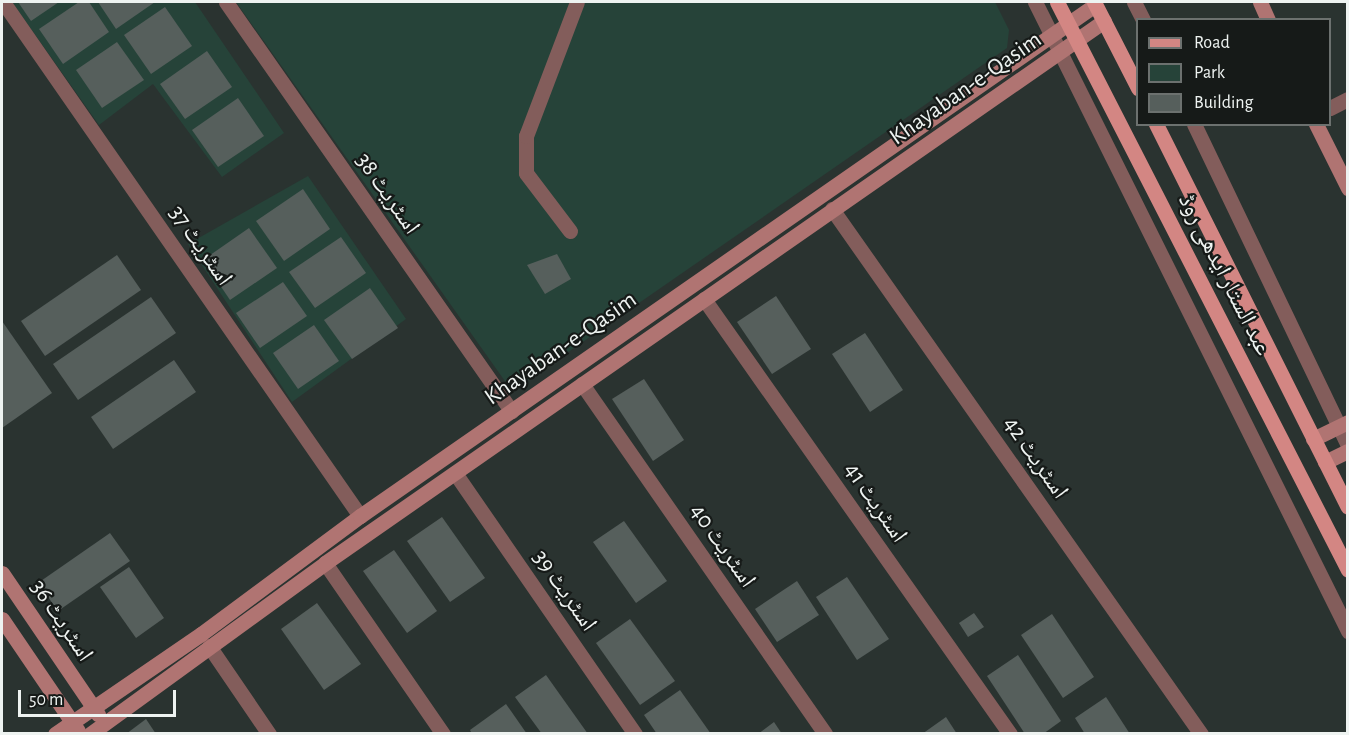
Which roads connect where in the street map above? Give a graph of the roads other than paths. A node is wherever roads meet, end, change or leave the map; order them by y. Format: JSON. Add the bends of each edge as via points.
{"nodes":[{"id":1,"x":3,"y":2,"type":"edge"},
{"id":2,"x":226,"y":2,"type":"edge"},
{"id":3,"x":578,"y":2,"type":"edge"},
{"id":4,"x":1035,"y":2,"type":"edge"},
{"id":5,"x":1057,"y":2,"type":"edge"},
{"id":6,"x":1134,"y":2,"type":"edge"},
{"id":7,"x":1260,"y":2,"type":"edge"},
{"id":8,"x":1094,"y":3,"type":"edge"},
{"id":9,"x":1142,"y":18,"type":"edge"},
{"id":10,"x":1267,"y":18,"type":"edge"},
{"id":11,"x":1104,"y":21,"type":"junction"},
{"id":12,"x":1068,"y":24,"type":"junction"},
{"id":13,"x":1052,"y":35,"type":"junction"},
{"id":14,"x":1076,"y":40,"type":"junction"},
{"id":15,"x":1060,"y":51,"type":"junction"},
{"id":16,"x":1136,"y":86,"type":"edge"},
{"id":17,"x":1347,"y":99,"type":"edge"},
{"id":18,"x":1331,"y":107,"type":"edge"},
{"id":19,"x":1157,"y":126,"type":"edge"},
{"id":20,"x":1195,"y":126,"type":"edge"},
{"id":21,"x":1317,"y":126,"type":"edge"},
{"id":22,"x":1347,"y":188,"type":"edge"},
{"id":23,"x":832,"y":209,"type":"junction"},
{"id":24,"x":570,"y":231,"type":"dead end"},
{"id":25,"x":704,"y":299,"type":"junction"},
{"id":26,"x":582,"y":384,"type":"junction"},
{"id":27,"x":511,"y":411,"type":"junction"},
{"id":28,"x":1342,"y":424,"type":"edge"},
{"id":29,"x":1313,"y":439,"type":"junction"},
{"id":30,"x":1347,"y":446,"type":"edge"},
{"id":31,"x":1347,"y":451,"type":"edge"},
{"id":32,"x":1325,"y":462,"type":"junction"},
{"id":33,"x":455,"y":473,"type":"junction"},
{"id":34,"x":1347,"y":507,"type":"edge"},
{"id":35,"x":360,"y":516,"type":"junction"},
{"id":36,"x":325,"y":563,"type":"junction"},
{"id":37,"x":1347,"y":570,"type":"edge"},
{"id":38,"x":2,"y":573,"type":"edge"},
{"id":39,"x":2,"y":619,"type":"edge"},
{"id":40,"x":1347,"y":632,"type":"edge"},
{"id":41,"x":209,"y":646,"type":"junction"},
{"id":42,"x":93,"y":707,"type":"junction"},
{"id":43,"x":105,"y":723,"type":"junction"},
{"id":44,"x":67,"y":730,"type":"edge"},
{"id":45,"x":90,"y":734,"type":"edge"},
{"id":46,"x":269,"y":734,"type":"edge"},
{"id":47,"x":443,"y":734,"type":"edge"},
{"id":48,"x":635,"y":734,"type":"edge"},
{"id":49,"x":825,"y":734,"type":"edge"},
{"id":50,"x":1010,"y":734,"type":"edge"},
{"id":51,"x":1201,"y":734,"type":"edge"}],
"edges":[{"from":1,"to":35,"type":"street","name":"اسٹریٹ 37"},
{"from":2,"to":27,"type":"street","name":"اسٹریٹ 38"},
{"from":3,"to":24,"type":"street","via":[[526,136],[526,173]]},
{"from":4,"to":13,"type":"street"},
{"from":5,"to":12,"type":"main road","name":"عبد الستار ایدھی روڈ"},
{"from":6,"to":9,"type":"street"},
{"from":7,"to":10,"type":"street"},
{"from":8,"to":11,"type":"main road"},
{"from":8,"to":12,"type":"street","name":"Khayaban-e-Qasim"},
{"from":11,"to":14,"type":"street","name":"Khayaban-e-Qasim"},
{"from":11,"to":16,"type":"main road"},
{"from":12,"to":13,"type":"street","name":"Khayaban-e-Qasim"},
{"from":12,"to":14,"type":"main road","name":"عبد الستار ایدھی روڈ"},
{"from":13,"to":15,"type":"street"},
{"from":13,"to":27,"type":"street","name":"Khayaban-e-Qasim"},
{"from":14,"to":15,"type":"street","name":"Khayaban-e-Qasim"},
{"from":14,"to":37,"type":"main road","name":"عبد الستار ایدھی روڈ"},
{"from":15,"to":23,"type":"street","name":"Khayaban-e-Qasim"},
{"from":15,"to":40,"type":"street"},
{"from":17,"to":18,"type":"street"},
{"from":19,"to":29,"type":"main road"},
{"from":20,"to":28,"type":"street"},
{"from":21,"to":22,"type":"street"},
{"from":23,"to":25,"type":"street","name":"Khayaban-e-Qasim"},
{"from":23,"to":51,"type":"street","name":"اسٹریٹ 42"},
{"from":25,"to":26,"type":"street","name":"Khayaban-e-Qasim"},
{"from":25,"to":50,"type":"street","name":"اسٹریٹ 41"},
{"from":26,"to":33,"type":"street","name":"Khayaban-e-Qasim"},
{"from":26,"to":49,"type":"street","name":"اسٹریٹ 40"},
{"from":27,"to":35,"type":"street","name":"Khayaban-e-Qasim"},
{"from":28,"to":29,"type":"street"},
{"from":28,"to":30,"type":"street"},
{"from":29,"to":32,"type":"main road"},
{"from":31,"to":32,"type":"street"},
{"from":32,"to":34,"type":"main road"},
{"from":33,"to":36,"type":"street","name":"Khayaban-e-Qasim"},
{"from":33,"to":48,"type":"street","name":"اسٹریٹ 39"},
{"from":35,"to":42,"type":"street","name":"Khayaban-e-Qasim","via":[[201,634]]},
{"from":36,"to":41,"type":"street","name":"Khayaban-e-Qasim"},
{"from":36,"to":47,"type":"street"},
{"from":38,"to":42,"type":"street","name":"اسٹریٹ 36"},
{"from":39,"to":44,"type":"street","name":"اسٹریٹ 36"},
{"from":41,"to":43,"type":"street","name":"Khayaban-e-Qasim"},
{"from":41,"to":46,"type":"street"},
{"from":42,"to":43,"type":"street","name":"اسٹریٹ 36"},
{"from":42,"to":44,"type":"street","name":"Khayaban-e-Qasim"},
{"from":43,"to":45,"type":"street","name":"Khayaban-e-Qasim"}]}
